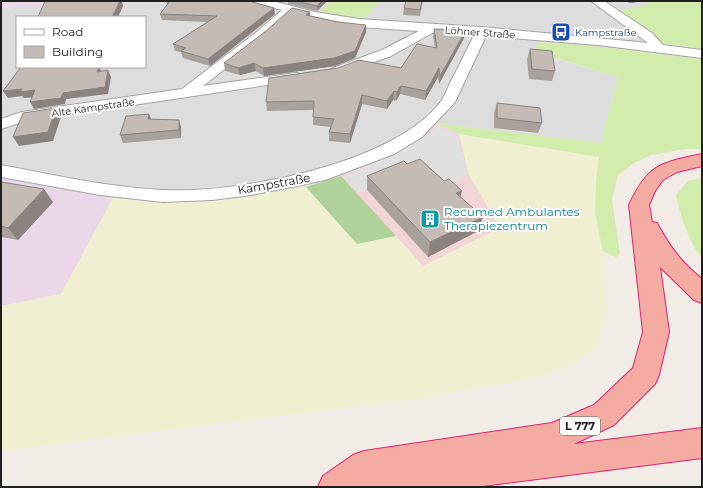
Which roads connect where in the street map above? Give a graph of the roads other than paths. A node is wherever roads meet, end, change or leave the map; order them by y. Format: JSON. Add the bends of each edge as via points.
{"nodes":[{"id":1,"x":260,"y":1,"type":"edge"},
{"id":2,"x":597,"y":1,"type":"edge"},
{"id":3,"x":290,"y":10,"type":"junction"},
{"id":4,"x":432,"y":28,"type":"junction"},
{"id":5,"x":482,"y":31,"type":"junction"},
{"id":6,"x":658,"y":47,"type":"junction"},
{"id":7,"x":702,"y":54,"type":"edge"},
{"id":8,"x":323,"y":73,"type":"edge"},
{"id":9,"x":308,"y":75,"type":"edge"},
{"id":10,"x":185,"y":93,"type":"junction"},
{"id":11,"x":1,"y":124,"type":"edge"},
{"id":12,"x":702,"y":160,"type":"edge"},
{"id":13,"x":1,"y":171,"type":"edge"},
{"id":14,"x":640,"y":205,"type":"junction"},
{"id":15,"x":702,"y":293,"type":"edge"},
{"id":16,"x":702,"y":443,"type":"edge"},
{"id":17,"x":334,"y":487,"type":"edge"},
{"id":18,"x":351,"y":487,"type":"edge"}],
"edges":[{"from":1,"to":3,"type":"street","name":"Löhner Straße"},
{"from":2,"to":6,"type":"street","via":[[648,36]]},
{"from":3,"to":4,"type":"street","name":"Löhner Straße","via":[[359,23]]},
{"from":3,"to":10,"type":"street","name":"Alte Kampstraße"},
{"from":4,"to":5,"type":"street","name":"Löhner Straße"},
{"from":4,"to":8,"type":"street","via":[[380,55],[338,71]]},
{"from":5,"to":6,"type":"street","name":"Löhner Straße"},
{"from":5,"to":13,"type":"street","name":"Kampstraße","via":[[448,102],[416,134],[388,150],[320,176],[251,190],[163,196],[100,189]]},
{"from":6,"to":7,"type":"street","name":"Löhner Straße"},
{"from":9,"to":10,"type":"street","name":"Alte Kampstraße"},
{"from":10,"to":11,"type":"street","name":"Alte Kampstraße","via":[[22,117]]},
{"from":12,"to":14,"type":"highway","via":[[671,168],[656,176],[646,189]]},
{"from":14,"to":15,"type":"highway","via":[[654,242],[670,266]]},
{"from":14,"to":17,"type":"highway","number":"L 777","via":[[656,332],[645,375],[604,415],[553,438],[364,466]]},
{"from":16,"to":18,"type":"highway"}]}
